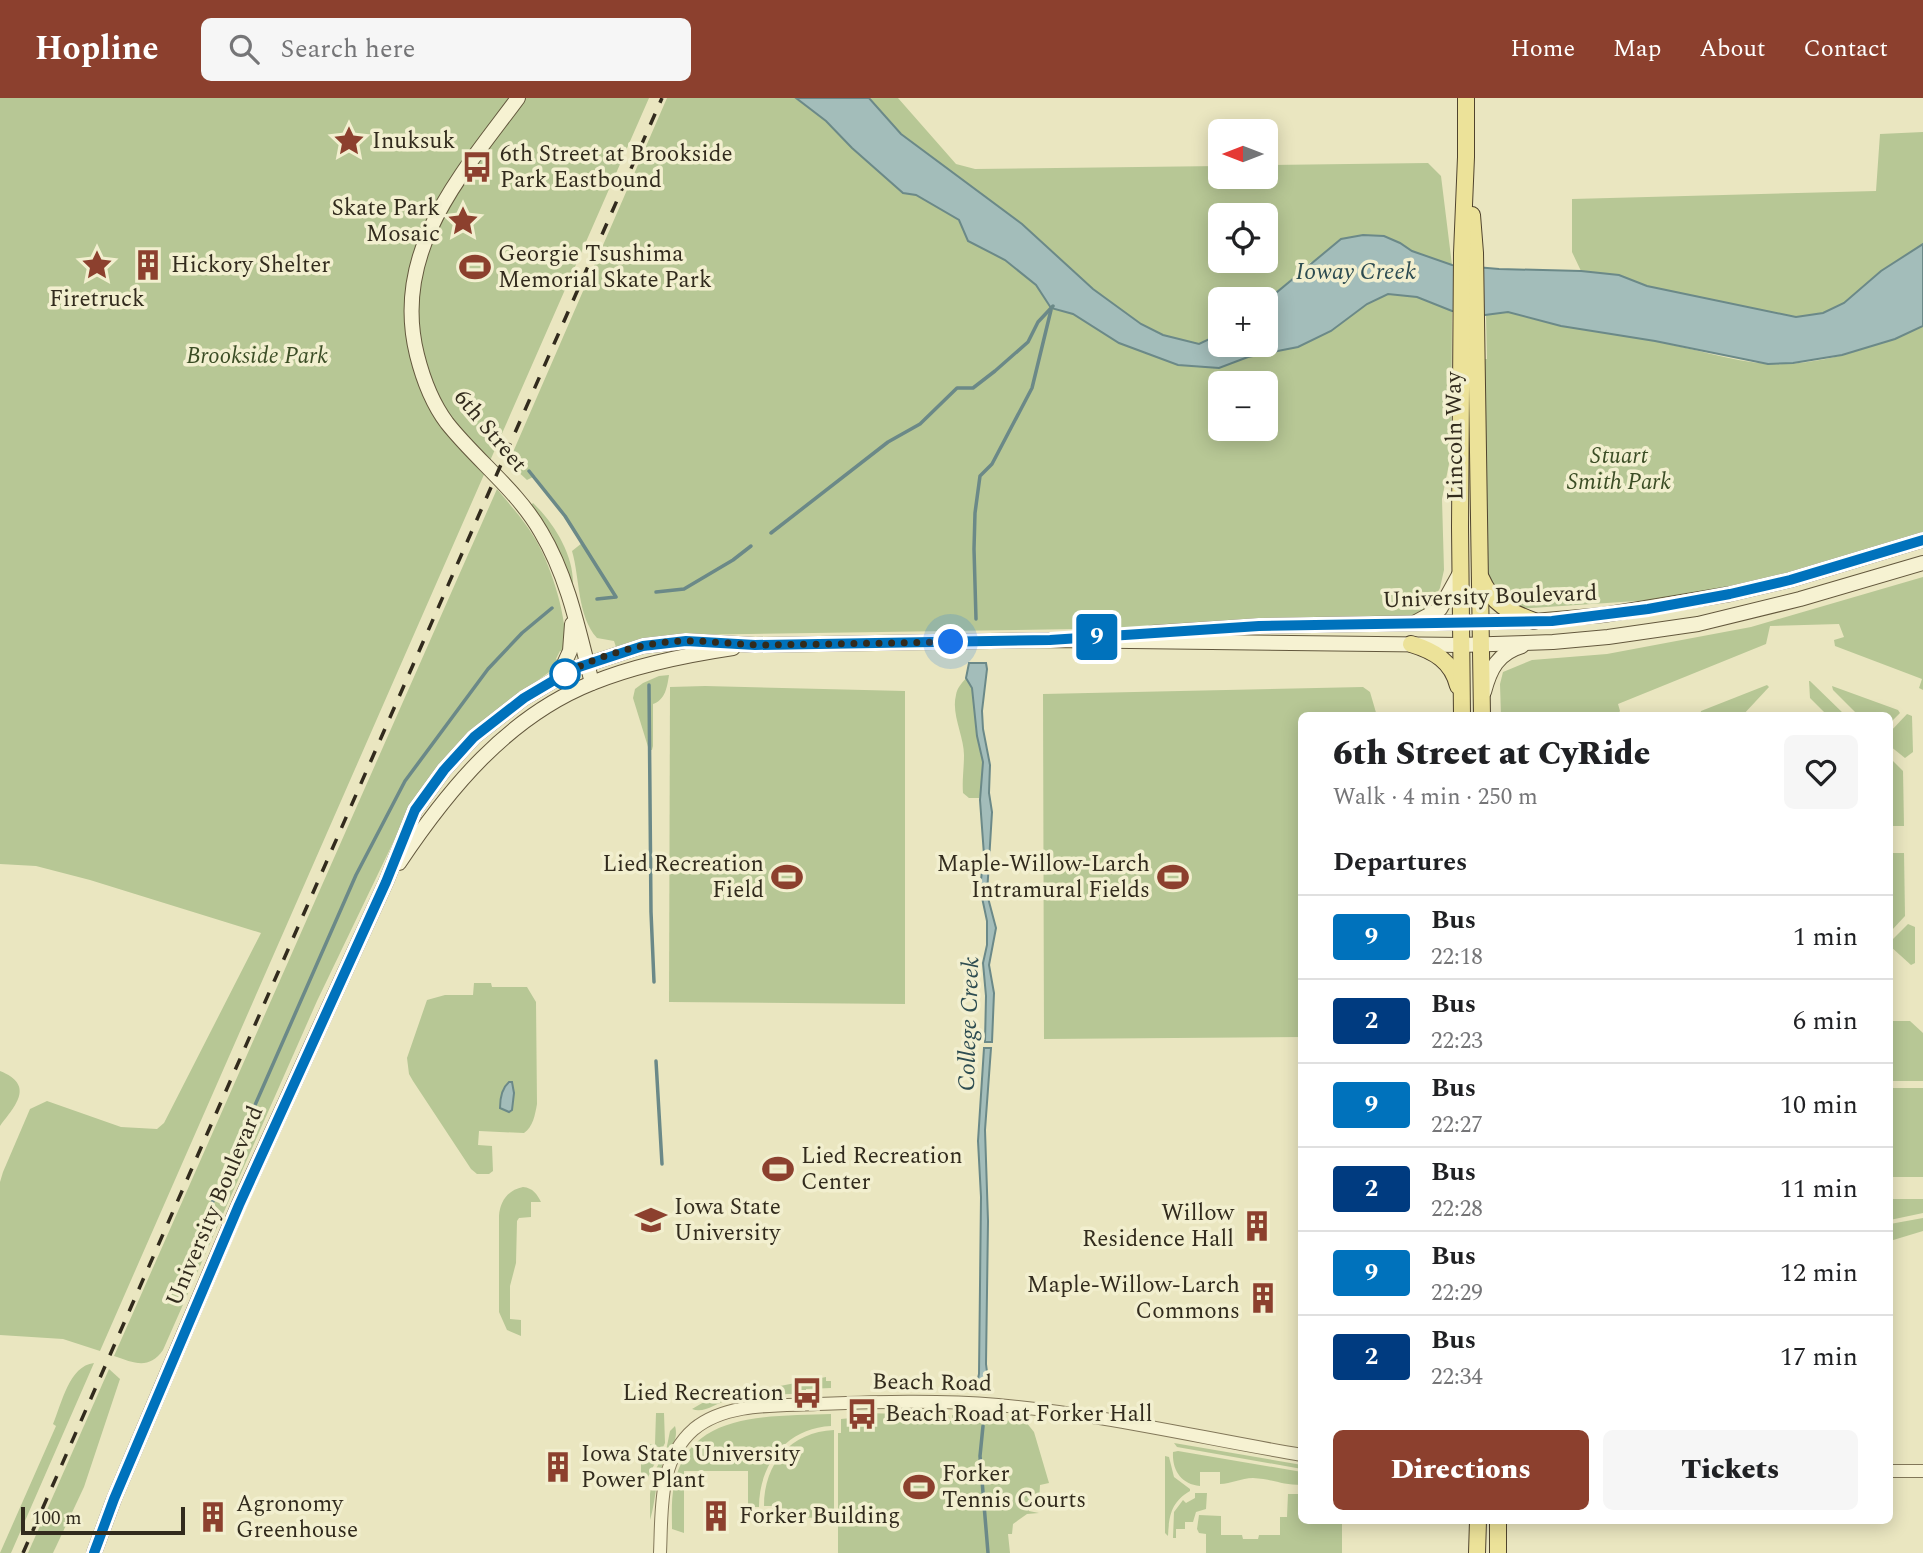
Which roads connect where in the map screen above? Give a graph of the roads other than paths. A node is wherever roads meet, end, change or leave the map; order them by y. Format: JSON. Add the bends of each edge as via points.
{"nodes":[{"id":1,"x":518,"y":98,"type":"edge"},
{"id":2,"x":1466,"y":98,"type":"edge"},
{"id":3,"x":1469,"y":359,"type":"junction"},
{"id":4,"x":1923,"y":540,"type":"edge"},
{"id":5,"x":1923,"y":563,"type":"edge"},
{"id":6,"x":1460,"y":573,"type":"junction"},
{"id":7,"x":1479,"y":574,"type":"junction"},
{"id":8,"x":572,"y":609,"type":"junction"},
{"id":9,"x":1534,"y":621,"type":"junction"},
{"id":10,"x":1461,"y":623,"type":"junction"},
{"id":11,"x":1480,"y":623,"type":"junction"},
{"id":12,"x":1411,"y":624,"type":"junction"},
{"id":13,"x":1050,"y":640,"type":"junction"},
{"id":14,"x":1534,"y":643,"type":"junction"},
{"id":15,"x":1411,"y":644,"type":"junction"},
{"id":16,"x":1480,"y":644,"type":"junction"},
{"id":17,"x":755,"y":645,"type":"junction"},
{"id":18,"x":1461,"y":645,"type":"junction"},
{"id":19,"x":587,"y":663,"type":"junction"},
{"id":20,"x":557,"y":678,"type":"junction"},
{"id":21,"x":592,"y":683,"type":"junction"},
{"id":22,"x":1462,"y":709,"type":"edge"},
{"id":23,"x":1482,"y":710,"type":"edge"},
{"id":24,"x":386,"y":882,"type":"junction"},
{"id":25,"x":1298,"y":1454,"type":"edge"},
{"id":26,"x":1893,"y":1471,"type":"edge"},
{"id":27,"x":1923,"y":1471,"type":"edge"},
{"id":28,"x":1478,"y":1524,"type":"edge"},
{"id":29,"x":1498,"y":1524,"type":"edge"},
{"id":30,"x":94,"y":1553,"type":"edge"},
{"id":31,"x":660,"y":1553,"type":"edge"},
{"id":32,"x":1477,"y":1553,"type":"edge"},
{"id":33,"x":1498,"y":1553,"type":"edge"}],
"edges":[{"from":1,"to":8,"type":"main road","name":"6th Street","via":[[444,201],[423,242],[412,293],[414,340],[426,384],[446,421],[510,490],[541,532]]},
{"from":2,"to":3,"type":"main road","name":"Lincoln Way"},
{"from":3,"to":6,"type":"main road","name":"Lincoln Way"},
{"from":3,"to":7,"type":"main road","name":"Lincoln Way"},
{"from":4,"to":9,"type":"main road","name":"University Boulevard","via":[[1730,594],[1648,609]]},
{"from":5,"to":14,"type":"main road","name":"University Boulevard","via":[[1698,624],[1608,638]]},
{"from":6,"to":10,"type":"main road","name":"Lincoln Way"},
{"from":6,"to":12,"type":"main road","via":[[1440,608]]},
{"from":7,"to":9,"type":"main road","via":[[1497,603]]},
{"from":7,"to":11,"type":"main road","name":"Lincoln Way"},
{"from":8,"to":19,"type":"main road","name":"6th Street"},
{"from":8,"to":20,"type":"main road","via":[[570,651]]},
{"from":9,"to":11,"type":"main road","name":"University Boulevard"},
{"from":10,"to":11,"type":"main road","name":"University Boulevard"},
{"from":10,"to":12,"type":"main road","name":"University Boulevard"},
{"from":10,"to":18,"type":"main road","name":"Lincoln Way"},
{"from":11,"to":16,"type":"main road","name":"Lincoln Way"},
{"from":12,"to":13,"type":"main road","name":"University Boulevard","via":[[1259,626]]},
{"from":13,"to":15,"type":"main road","name":"University Boulevard"},
{"from":13,"to":17,"type":"main road","name":"University Boulevard"},
{"from":14,"to":16,"type":"main road","name":"University Boulevard"},
{"from":14,"to":23,"type":"main road","via":[[1513,648],[1498,659],[1487,682]]},
{"from":15,"to":18,"type":"main road","name":"University Boulevard"},
{"from":15,"to":22,"type":"main road","via":[[1433,652],[1450,666]]},
{"from":16,"to":18,"type":"main road","name":"University Boulevard"},
{"from":16,"to":23,"type":"main road","name":"Lincoln Way"},
{"from":17,"to":19,"type":"main road","name":"University Boulevard","via":[[661,643]]},
{"from":17,"to":21,"type":"main road","name":"University Boulevard","via":[[662,662]]},
{"from":18,"to":22,"type":"main road","name":"Lincoln Way"},
{"from":19,"to":20,"type":"main road","name":"University Boulevard"},
{"from":19,"to":21,"type":"main road","name":"6th Street"},
{"from":20,"to":24,"type":"main road","name":"University Boulevard","via":[[489,724],[444,770],[415,810]]},
{"from":21,"to":24,"type":"main road","name":"University Boulevard","via":[[535,714],[493,748],[443,800]]},
{"from":24,"to":30,"type":"main road","name":"University Boulevard","via":[[239,1205]]},
{"from":25,"to":31,"type":"street","name":"Beach Road","via":[[1116,1420],[1000,1405],[894,1402],[735,1411],[693,1430],[670,1464]]},
{"from":26,"to":27,"type":"street"},
{"from":28,"to":32,"type":"main road"},
{"from":29,"to":33,"type":"main road"}]}
